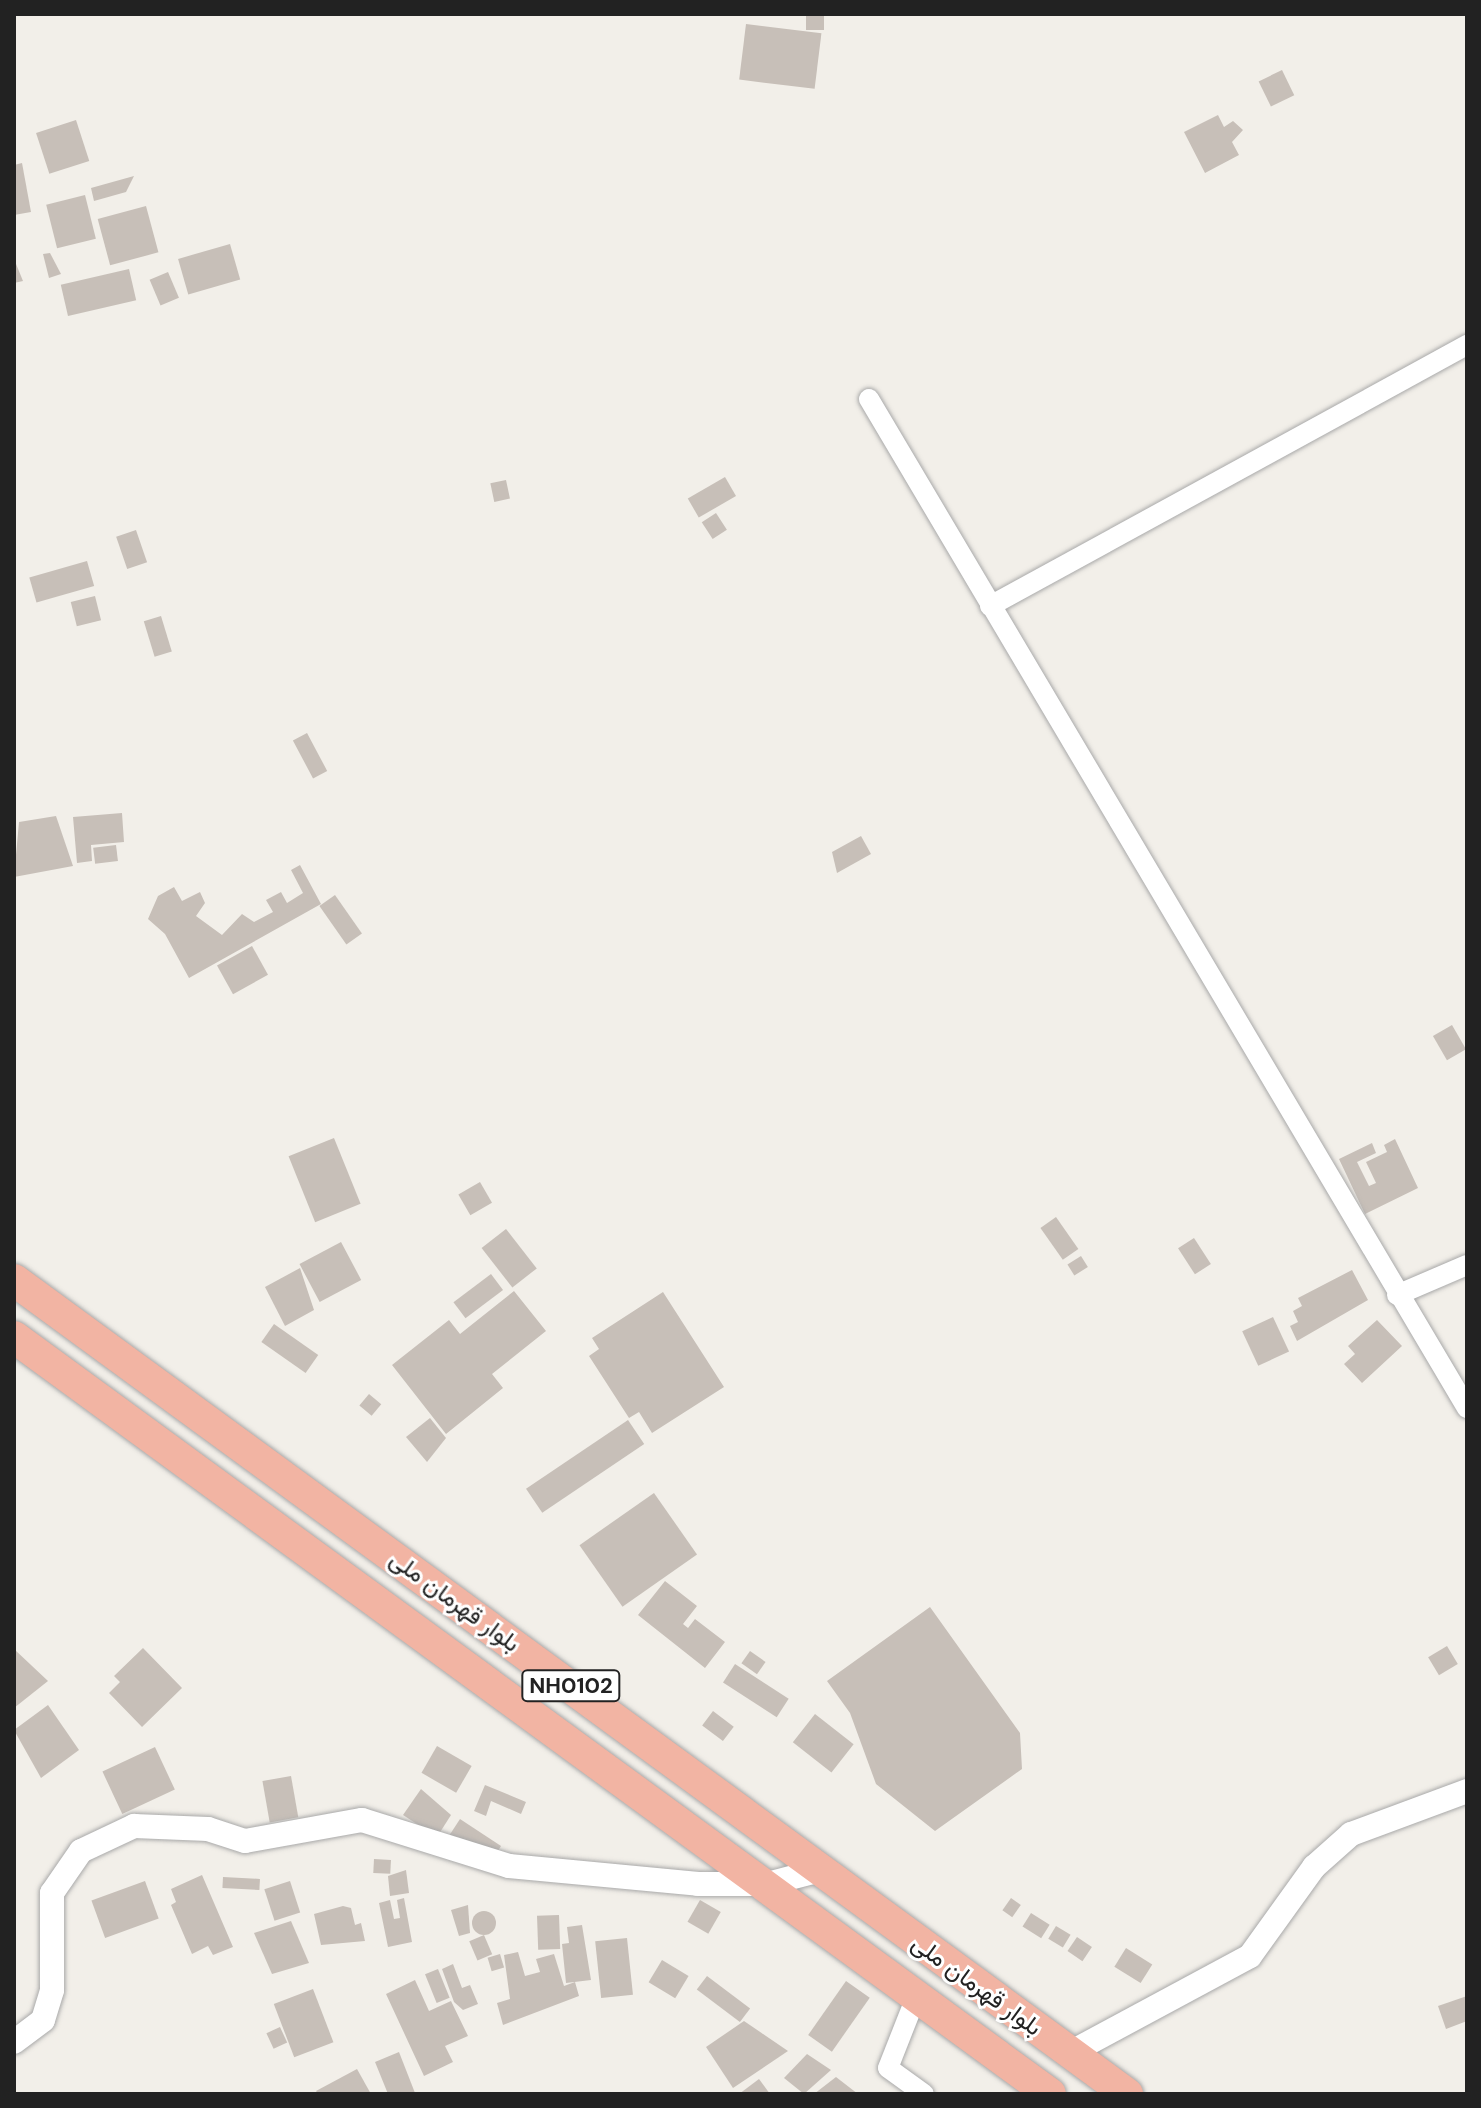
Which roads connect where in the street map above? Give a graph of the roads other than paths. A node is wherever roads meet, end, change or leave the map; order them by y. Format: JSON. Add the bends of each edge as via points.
{"nodes":[{"id":1,"x":1467,"y":345,"type":"edge"},
{"id":2,"x":869,"y":399,"type":"dead end"},
{"id":3,"x":990,"y":606,"type":"junction"},
{"id":4,"x":1467,"y":1265,"type":"edge"},
{"id":5,"x":14,"y":1280,"type":"edge"},
{"id":6,"x":1397,"y":1295,"type":"junction"},
{"id":7,"x":14,"y":1337,"type":"edge"},
{"id":8,"x":1467,"y":1408,"type":"edge"},
{"id":9,"x":1467,"y":1791,"type":"edge"},
{"id":10,"x":821,"y":1870,"type":"junction"},
{"id":11,"x":767,"y":1884,"type":"junction"},
{"id":12,"x":916,"y":1997,"type":"junction"},
{"id":13,"x":14,"y":2042,"type":"edge"},
{"id":14,"x":1070,"y":2053,"type":"junction"},
{"id":15,"x":924,"y":2094,"type":"edge"},
{"id":16,"x":1050,"y":2094,"type":"edge"},
{"id":17,"x":1127,"y":2094,"type":"edge"}],
"edges":[{"from":1,"to":3,"type":"street"},
{"from":2,"to":3,"type":"street"},
{"from":3,"to":6,"type":"street"},
{"from":4,"to":6,"type":"street"},
{"from":5,"to":10,"type":"highway","name":"بلوار قهرمان ملی","number":"NH0102"},
{"from":6,"to":8,"type":"street"},
{"from":7,"to":11,"type":"highway","name":"بلوار قهرمان ملی","number":"NH0102"},
{"from":9,"to":14,"type":"street","via":[[1351,1834],[1314,1867],[1250,1956]]},
{"from":10,"to":11,"type":"street"},
{"from":10,"to":14,"type":"highway","name":"بلوار قهرمان ملی","number":"NH0102"},
{"from":11,"to":12,"type":"highway","name":"بلوار قهرمان ملی","number":"NH0102"},
{"from":11,"to":13,"type":"street","via":[[686,1883],[509,1866],[362,1820],[245,1841],[208,1829],[134,1826],[81,1851],[52,1893],[52,1990],[43,2020]]},
{"from":12,"to":15,"type":"street","via":[[888,2068]]},
{"from":12,"to":16,"type":"highway","name":"بلوار قهرمان ملی","number":"NH0102"},
{"from":14,"to":17,"type":"highway","name":"بلوار قهرمان ملی","number":"NH0102"}]}
